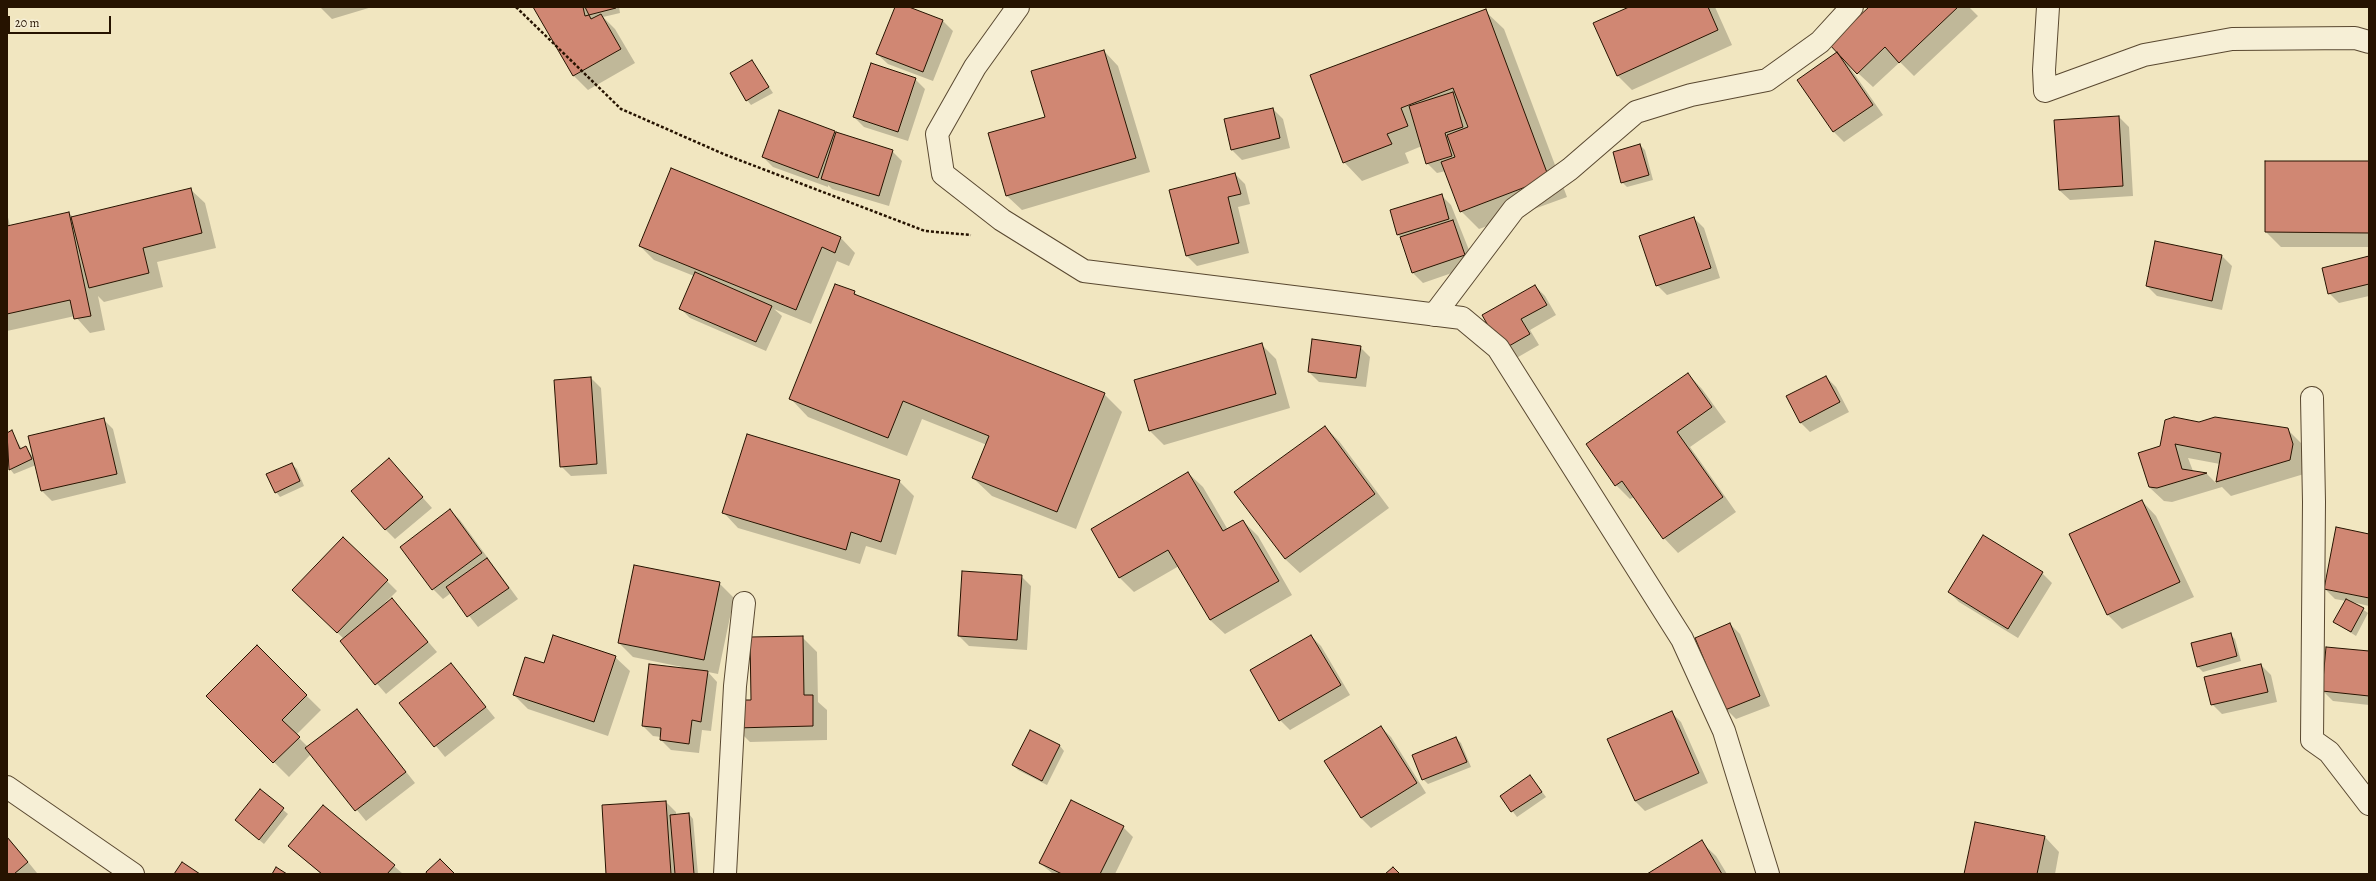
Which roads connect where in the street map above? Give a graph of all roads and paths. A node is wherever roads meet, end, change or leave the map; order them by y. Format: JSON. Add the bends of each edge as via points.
{"nodes":[{"id":1,"x":516,"y":7,"type":"edge"},
{"id":2,"x":1018,"y":7,"type":"edge"},
{"id":3,"x":1852,"y":7,"type":"edge"},
{"id":4,"x":2048,"y":7,"type":"edge"},
{"id":5,"x":2369,"y":42,"type":"edge"},
{"id":6,"x":979,"y":235,"type":"dead end"},
{"id":7,"x":1434,"y":315,"type":"junction"},
{"id":8,"x":2312,"y":398,"type":"dead end"},
{"id":9,"x":744,"y":602,"type":"dead end"},
{"id":10,"x":7,"y":787,"type":"edge"},
{"id":11,"x":2369,"y":804,"type":"edge"},
{"id":12,"x":134,"y":874,"type":"edge"},
{"id":13,"x":725,"y":874,"type":"edge"},
{"id":14,"x":1768,"y":874,"type":"edge"}],
"edges":[{"from":1,"to":6,"type":"path","via":[[621,109],[726,155],[925,231]]},
{"from":2,"to":7,"type":"street","via":[[974,67],[937,134],[943,174],[1002,220],[1084,271]]},
{"from":3,"to":7,"type":"street","via":[[1820,42],[1767,80],[1691,94],[1636,112],[1570,168],[1514,209]]},
{"from":4,"to":5,"type":"street","via":[[2045,91],[2144,54],[2232,39],[2355,38]]},
{"from":7,"to":14,"type":"street","via":[[1462,318],[1498,348],[1682,639],[1724,731]]},
{"from":8,"to":11,"type":"street","via":[[2312,740],[2329,752]]},
{"from":9,"to":13,"type":"street","via":[[735,686]]},
{"from":10,"to":12,"type":"street"}]}
